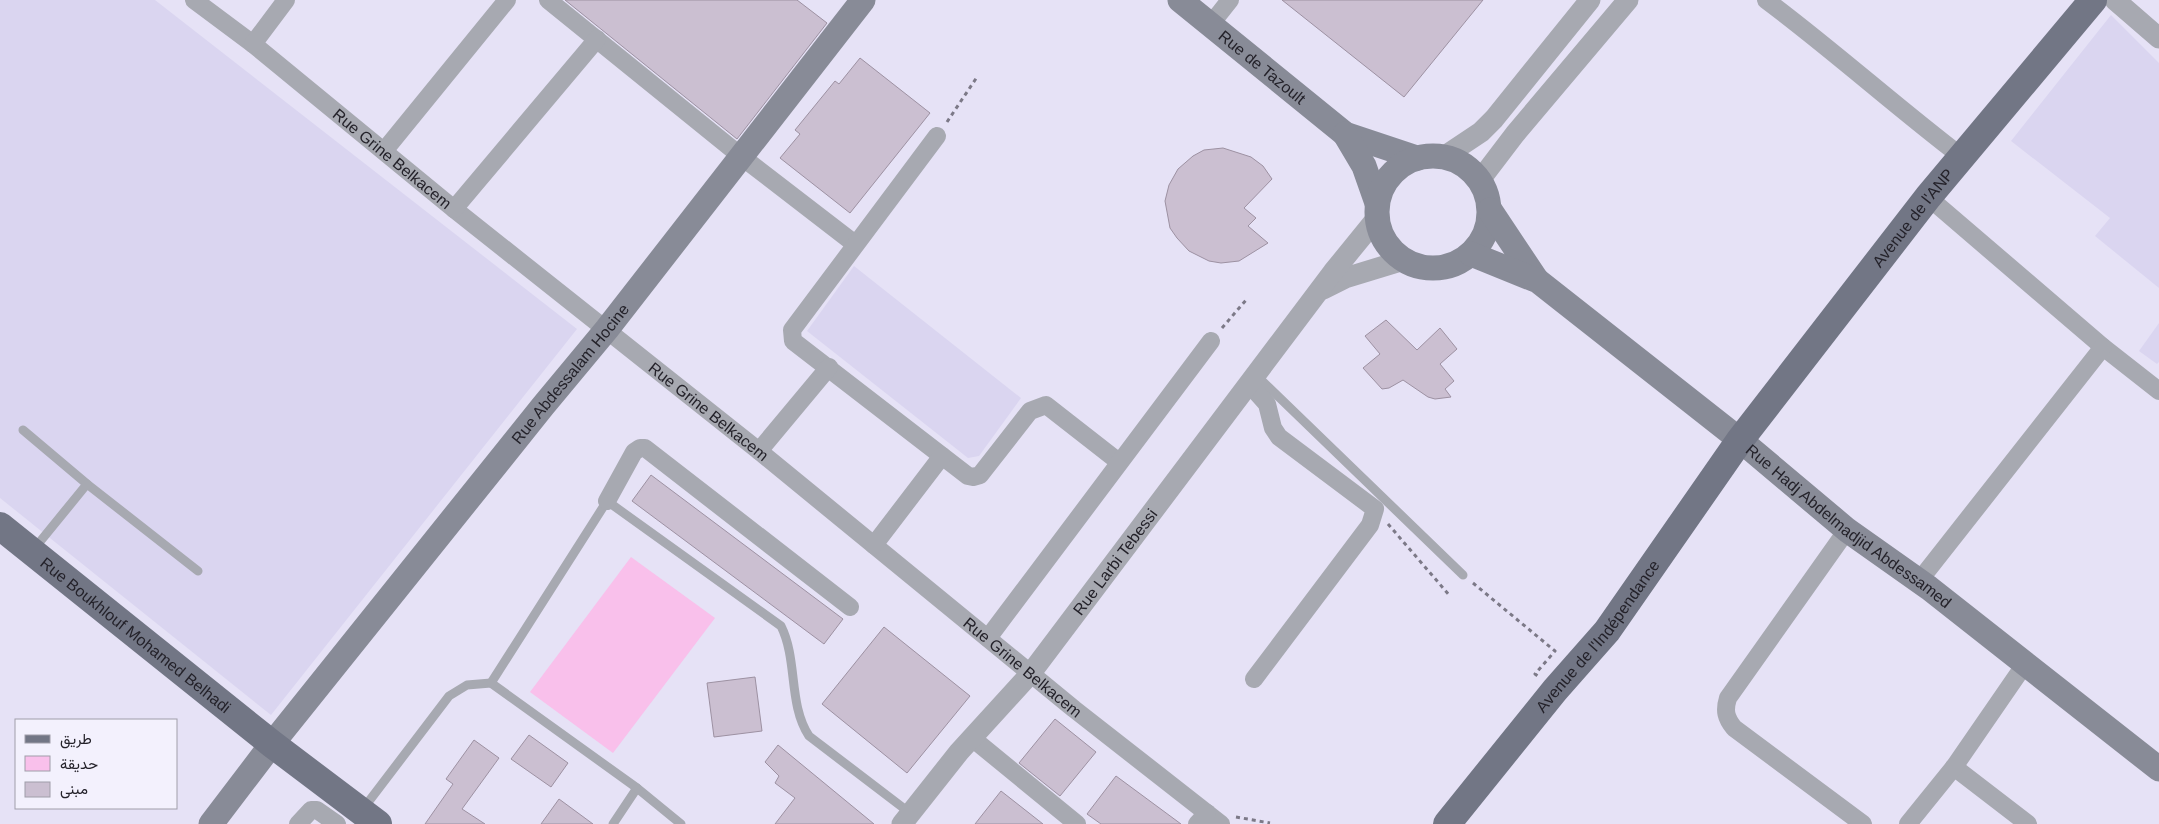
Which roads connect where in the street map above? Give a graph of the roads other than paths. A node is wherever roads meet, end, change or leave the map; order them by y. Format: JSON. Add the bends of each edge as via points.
{"nodes":[{"id":1,"x":194,"y":0,"type":"edge"},
{"id":2,"x":286,"y":0,"type":"edge"},
{"id":3,"x":507,"y":0,"type":"edge"},
{"id":4,"x":548,"y":0,"type":"edge"},
{"id":5,"x":863,"y":0,"type":"edge"},
{"id":6,"x":1180,"y":0,"type":"edge"},
{"id":7,"x":1230,"y":0,"type":"edge"},
{"id":8,"x":1590,"y":0,"type":"edge"},
{"id":9,"x":1628,"y":0,"type":"edge"},
{"id":10,"x":1766,"y":0,"type":"edge"},
{"id":11,"x":2093,"y":0,"type":"edge"},
{"id":12,"x":2116,"y":0,"type":"edge"},
{"id":13,"x":1211,"y":24,"type":"junction"},
{"id":14,"x":2159,"y":38,"type":"edge"},
{"id":15,"x":596,"y":39,"type":"junction"},
{"id":16,"x":253,"y":44,"type":"junction"},
{"id":17,"x":1345,"y":134,"type":"junction"},
{"id":18,"x":937,"y":136,"type":"road end"},
{"id":19,"x":384,"y":152,"type":"junction"},
{"id":20,"x":1445,"y":156,"type":"junction"},
{"id":21,"x":742,"y":157,"type":"junction"},
{"id":22,"x":1962,"y":157,"type":"junction"},
{"id":23,"x":1417,"y":158,"type":"junction"},
{"id":24,"x":1480,"y":180,"type":"junction"},
{"id":25,"x":1928,"y":197,"type":"junction"},
{"id":26,"x":454,"y":209,"type":"junction"},
{"id":27,"x":1377,"y":210,"type":"junction"},
{"id":28,"x":1490,"y":210,"type":"junction"},
{"id":29,"x":855,"y":244,"type":"junction"},
{"id":30,"x":1471,"y":254,"type":"junction"},
{"id":31,"x":1404,"y":260,"type":"junction"},
{"id":32,"x":1538,"y":281,"type":"junction"},
{"id":33,"x":1318,"y":292,"type":"junction"},
{"id":34,"x":607,"y":329,"type":"junction"},
{"id":35,"x":1211,"y":341,"type":"road end"},
{"id":36,"x":2103,"y":347,"type":"junction"},
{"id":37,"x":829,"y":367,"type":"junction"},
{"id":38,"x":1253,"y":380,"type":"junction"},
{"id":39,"x":2159,"y":390,"type":"edge"},
{"id":40,"x":23,"y":430,"type":"dead end"},
{"id":41,"x":1740,"y":440,"type":"junction"},
{"id":42,"x":759,"y":451,"type":"junction"},
{"id":43,"x":942,"y":456,"type":"junction"},
{"id":44,"x":1119,"y":462,"type":"junction"},
{"id":45,"x":87,"y":484,"type":"junction"},
{"id":46,"x":607,"y":501,"type":"junction"},
{"id":47,"x":0,"y":526,"type":"edge"},
{"id":48,"x":1847,"y":530,"type":"junction"},
{"id":49,"x":874,"y":545,"type":"junction"},
{"id":50,"x":32,"y":552,"type":"junction"},
{"id":51,"x":198,"y":571,"type":"dead end"},
{"id":52,"x":1463,"y":575,"type":"road end"},
{"id":53,"x":1919,"y":581,"type":"junction"},
{"id":54,"x":850,"y":607,"type":"dead end"},
{"id":55,"x":988,"y":638,"type":"junction"},
{"id":56,"x":2025,"y":664,"type":"junction"},
{"id":57,"x":1031,"y":673,"type":"junction"},
{"id":58,"x":1254,"y":679,"type":"dead end"},
{"id":59,"x":491,"y":683,"type":"junction"},
{"id":60,"x":972,"y":738,"type":"junction"},
{"id":61,"x":272,"y":744,"type":"junction"},
{"id":62,"x":1954,"y":767,"type":"junction"},
{"id":63,"x":2159,"y":769,"type":"edge"},
{"id":64,"x":637,"y":788,"type":"junction"},
{"id":65,"x":370,"y":818,"type":"edge"},
{"id":66,"x":906,"y":818,"type":"edge"},
{"id":67,"x":1208,"y":820,"type":"edge"},
{"id":68,"x":212,"y":824,"type":"edge"},
{"id":69,"x":298,"y":824,"type":"edge"},
{"id":70,"x":337,"y":824,"type":"edge"},
{"id":71,"x":613,"y":824,"type":"edge"},
{"id":72,"x":681,"y":824,"type":"edge"},
{"id":73,"x":1077,"y":824,"type":"edge"},
{"id":74,"x":1447,"y":824,"type":"edge"},
{"id":75,"x":1863,"y":824,"type":"edge"},
{"id":76,"x":1908,"y":824,"type":"edge"},
{"id":77,"x":2028,"y":824,"type":"edge"}],
"edges":[{"from":1,"to":16,"type":"street","name":"Rue Grine Belkacem"},
{"from":2,"to":16,"type":"street"},
{"from":3,"to":19,"type":"street"},
{"from":4,"to":15,"type":"street"},
{"from":5,"to":21,"type":"main road","name":"Rue Abdessalam Hocine"},
{"from":6,"to":13,"type":"main road","name":"Rue de Tazoult"},
{"from":7,"to":13,"type":"street"},
{"from":8,"to":20,"type":"street","via":[[1481,132]]},
{"from":9,"to":24,"type":"street"},
{"from":10,"to":22,"type":"street"},
{"from":11,"to":22,"type":"main road","name":"Avenue de l'ANP"},
{"from":12,"to":14,"type":"street"},
{"from":13,"to":17,"type":"main road","name":"Rue de Tazoult"},
{"from":15,"to":21,"type":"street"},
{"from":15,"to":26,"type":"street"},
{"from":16,"to":19,"type":"street","name":"Rue Grine Belkacem"},
{"from":17,"to":23,"type":"main road","name":"Rue de Tazoult"},
{"from":17,"to":27,"type":"main road","name":"Rue de Tazoult","via":[[1364,166]]},
{"from":18,"to":29,"type":"street"},
{"from":19,"to":26,"type":"street","name":"Rue Grine Belkacem"},
{"from":20,"to":23,"type":"main road"},
{"from":20,"to":24,"type":"main road","via":[[1465,165]]},
{"from":21,"to":29,"type":"street"},
{"from":21,"to":34,"type":"main road","name":"Rue Abdessalam Hocine"},
{"from":22,"to":25,"type":"main road","name":"Avenue de l'ANP"},
{"from":23,"to":27,"type":"main road","via":[[1391,174],[1382,188]]},
{"from":24,"to":28,"type":"main road","via":[[1488,194]]},
{"from":25,"to":36,"type":"street"},
{"from":25,"to":41,"type":"main road","name":"Avenue de l'ANP"},
{"from":26,"to":34,"type":"street","name":"Rue Grine Belkacem"},
{"from":27,"to":31,"type":"main road","via":[[1381,234]]},
{"from":27,"to":33,"type":"street","name":"Rue Larbi Tebessi"},
{"from":28,"to":30,"type":"main road","via":[[1482,242]]},
{"from":28,"to":32,"type":"main road","name":"Rue Hadj Abdelmadjid Abdessamed"},
{"from":29,"to":37,"type":"street","via":[[791,333],[796,343]]},
{"from":30,"to":31,"type":"main road","via":[[1456,264],[1439,268],[1421,267]]},
{"from":30,"to":32,"type":"main road","name":"Rue Hadj Abdelmadjid Abdessamed"},
{"from":31,"to":33,"type":"street","name":"Rue Larbi Tebessi","via":[[1345,278]]},
{"from":32,"to":41,"type":"main road","name":"Rue Hadj Abdelmadjid Abdessamed"},
{"from":33,"to":38,"type":"street","name":"Rue Larbi Tebessi"},
{"from":34,"to":42,"type":"street","name":"Rue Grine Belkacem"},
{"from":34,"to":61,"type":"main road","name":"Rue Abdessalam Hocine"},
{"from":35,"to":44,"type":"street"},
{"from":36,"to":39,"type":"street"},
{"from":36,"to":53,"type":"street"},
{"from":37,"to":42,"type":"street"},
{"from":37,"to":43,"type":"street"},
{"from":38,"to":52,"type":"lane"},
{"from":38,"to":57,"type":"street","name":"Rue Larbi Tebessi"},
{"from":38,"to":58,"type":"street","via":[[1267,404],[1273,428],[1279,437],[1375,509],[1370,525]]},
{"from":40,"to":45,"type":"lane"},
{"from":41,"to":48,"type":"main road","name":"Rue Hadj Abdelmadjid Abdessamed"},
{"from":41,"to":74,"type":"main road","name":"Avenue de l'Indépendance","via":[[1607,631]]},
{"from":42,"to":49,"type":"street","name":"Rue Grine Belkacem"},
{"from":43,"to":44,"type":"street","via":[[968,476],[978,476],[1030,412],[1046,405]]},
{"from":43,"to":49,"type":"street"},
{"from":44,"to":55,"type":"street"},
{"from":45,"to":50,"type":"lane"},
{"from":45,"to":51,"type":"lane"},
{"from":46,"to":54,"type":"street","via":[[634,452],[645,448]]},
{"from":46,"to":59,"type":"lane"},
{"from":46,"to":66,"type":"lane","via":[[780,626],[787,642],[802,722],[810,736]]},
{"from":47,"to":50,"type":"main road","name":"Rue Boukhlouf Mohamed Belhadi"},
{"from":48,"to":53,"type":"main road","name":"Rue Hadj Abdelmadjid Abdessamed"},
{"from":48,"to":75,"type":"street","via":[[1728,698],[1725,709],[1734,728]]},
{"from":49,"to":55,"type":"street","name":"Rue Grine Belkacem"},
{"from":50,"to":61,"type":"main road","name":"Rue Boukhlouf Mohamed Belhadi"},
{"from":53,"to":56,"type":"main road","name":"Rue Hadj Abdelmadjid Abdessamed"},
{"from":55,"to":57,"type":"street","name":"Rue Grine Belkacem"},
{"from":56,"to":62,"type":"street"},
{"from":56,"to":63,"type":"main road","name":"Rue Hadj Abdelmadjid Abdessamed"},
{"from":57,"to":60,"type":"street","name":"Rue Larbi Tebessi"},
{"from":57,"to":67,"type":"street","name":"Rue Grine Belkacem"},
{"from":59,"to":64,"type":"lane"},
{"from":59,"to":65,"type":"lane","via":[[467,685],[449,696]]},
{"from":60,"to":66,"type":"street","name":"Rue Larbi Tebessi"},
{"from":60,"to":73,"type":"street"},
{"from":61,"to":65,"type":"main road","name":"Rue Boukhlouf Mohamed Belhadi"},
{"from":61,"to":68,"type":"main road","name":"Rue Abdessalam Hocine"},
{"from":62,"to":76,"type":"street"},
{"from":62,"to":77,"type":"street"},
{"from":64,"to":71,"type":"lane"},
{"from":64,"to":72,"type":"lane"},
{"from":69,"to":70,"type":"street","via":[[311,810],[317,810]]}]}
